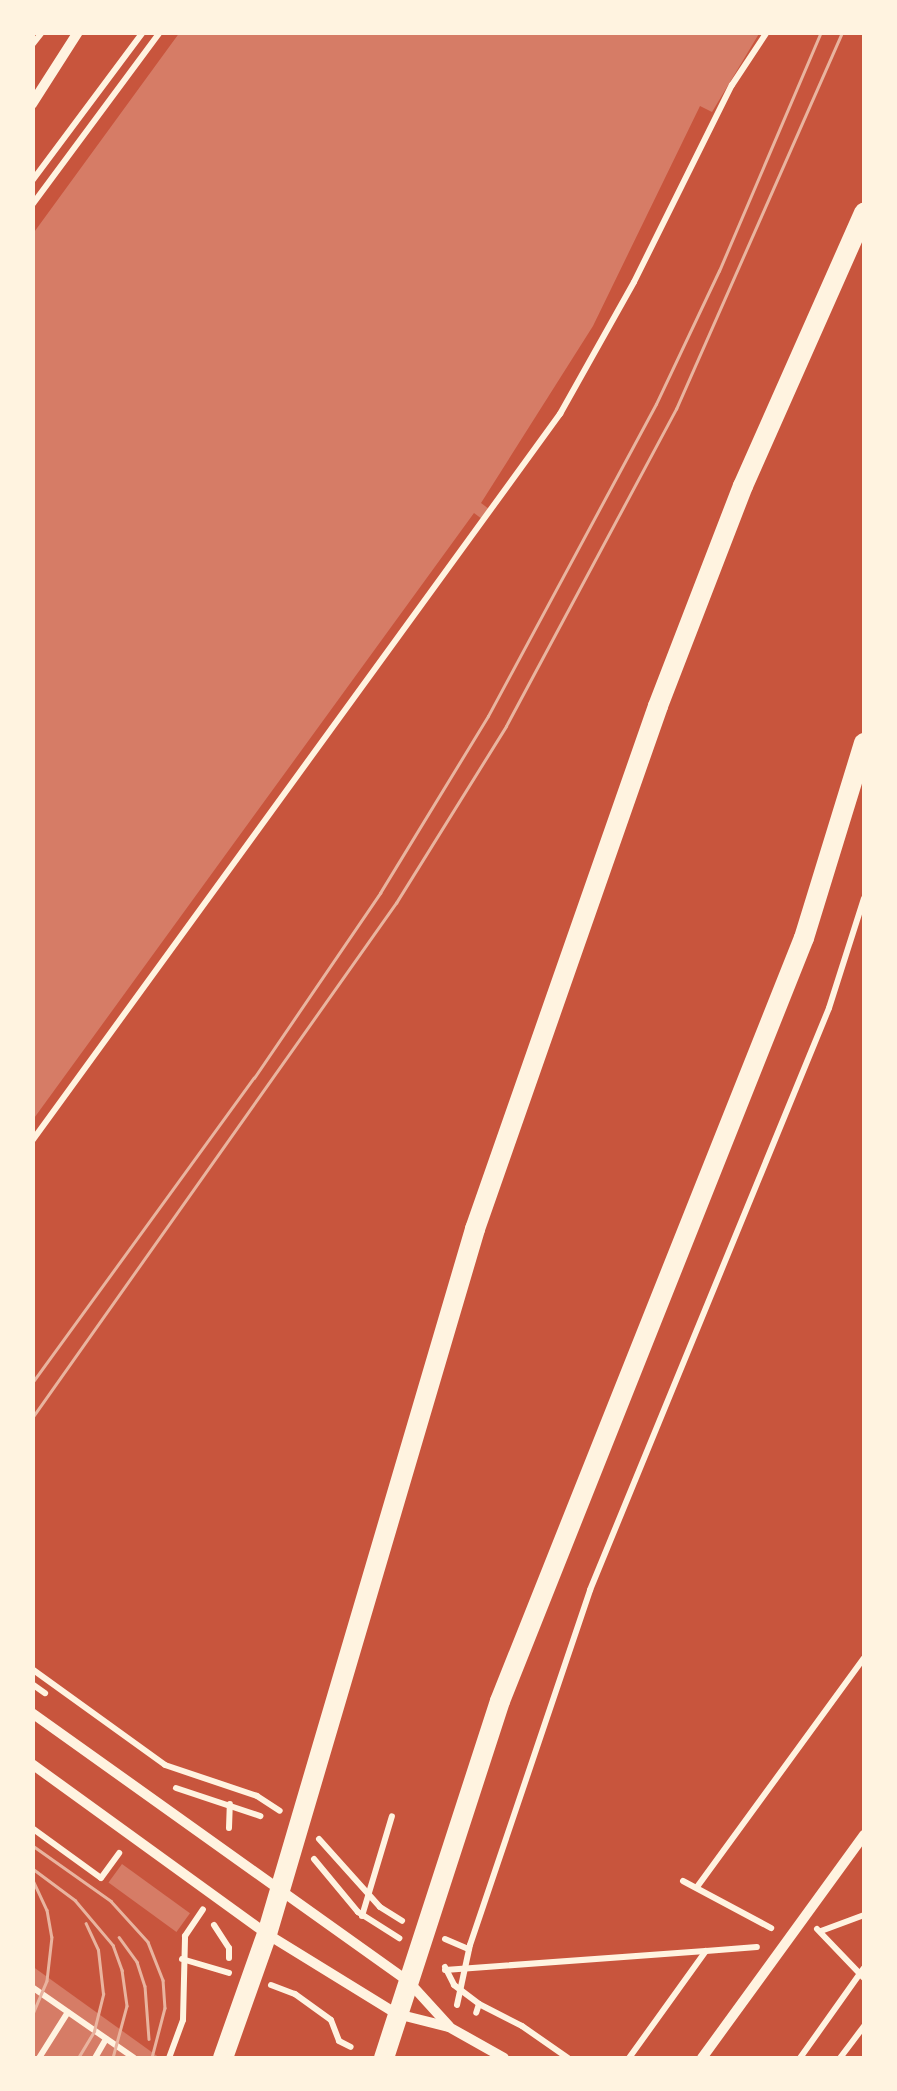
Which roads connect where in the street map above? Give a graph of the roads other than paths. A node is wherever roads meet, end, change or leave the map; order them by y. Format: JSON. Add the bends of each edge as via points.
{"nodes":[{"id":1,"x":78,"y":32,"type":"edge"},
{"id":2,"x":32,"y":104,"type":"edge"},
{"id":3,"x":864,"y":213,"type":"edge"},
{"id":4,"x":864,"y":743,"type":"edge"},
{"id":5,"x":32,"y":1713,"type":"edge"},
{"id":6,"x":32,"y":1764,"type":"edge"},
{"id":7,"x":864,"y":1835,"type":"edge"},
{"id":8,"x":280,"y":1894,"type":"junction"},
{"id":9,"x":267,"y":1934,"type":"junction"},
{"id":10,"x":408,"y":1981,"type":"junction"},
{"id":11,"x":397,"y":2014,"type":"junction"},
{"id":12,"x":449,"y":2027,"type":"junction"},
{"id":13,"x":224,"y":2058,"type":"edge"},
{"id":14,"x":384,"y":2058,"type":"edge"},
{"id":15,"x":504,"y":2058,"type":"edge"},
{"id":16,"x":702,"y":2058,"type":"edge"}],
"edges":[{"from":1,"to":2,"type":"street"},
{"from":3,"to":8,"type":"main road","via":[[693,614],[488,1192]]},
{"from":4,"to":10,"type":"main road","via":[[804,938],[500,1701]]},
{"from":5,"to":8,"type":"street"},
{"from":6,"to":9,"type":"street"},
{"from":7,"to":16,"type":"street"},
{"from":8,"to":9,"type":"main road"},
{"from":8,"to":10,"type":"street"},
{"from":9,"to":11,"type":"street"},
{"from":9,"to":13,"type":"main road"},
{"from":10,"to":11,"type":"main road"},
{"from":10,"to":12,"type":"street"},
{"from":11,"to":12,"type":"street"},
{"from":11,"to":14,"type":"main road"},
{"from":12,"to":15,"type":"street"}]}
